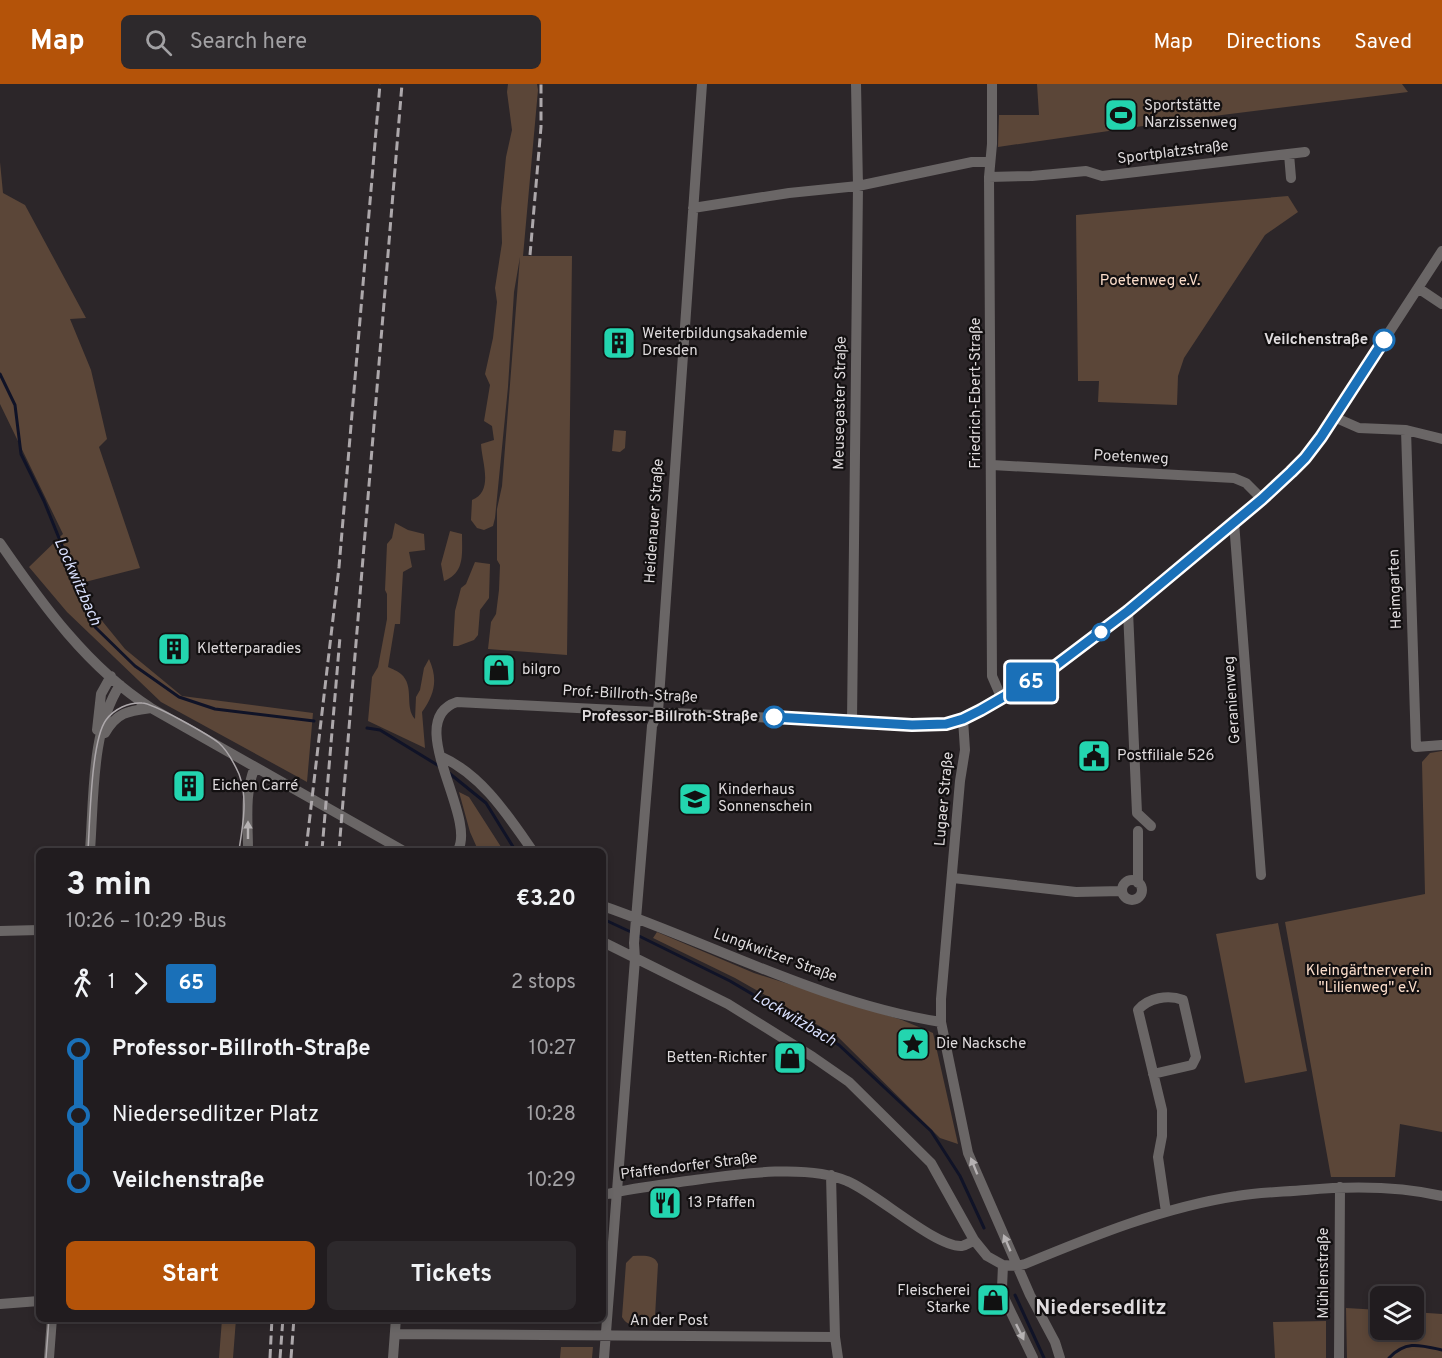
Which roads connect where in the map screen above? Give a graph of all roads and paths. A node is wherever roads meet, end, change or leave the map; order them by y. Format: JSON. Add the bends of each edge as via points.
{"nodes":[{"id":1,"x":702,"y":84,"type":"edge"},
{"id":2,"x":856,"y":84,"type":"edge"},
{"id":3,"x":992,"y":84,"type":"edge"},
{"id":4,"x":1305,"y":153,"type":"dead end"},
{"id":5,"x":1289,"y":154,"type":"junction"},
{"id":6,"x":990,"y":162,"type":"junction"},
{"id":7,"x":989,"y":177,"type":"junction"},
{"id":8,"x":1291,"y":178,"type":"dead end"},
{"id":9,"x":858,"y":186,"type":"junction"},
{"id":10,"x":693,"y":208,"type":"junction"},
{"id":11,"x":1442,"y":251,"type":"edge"},
{"id":12,"x":1418,"y":288,"type":"junction"},
{"id":13,"x":1442,"y":304,"type":"edge"},
{"id":14,"x":1334,"y":417,"type":"junction"},
{"id":15,"x":1406,"y":430,"type":"junction"},
{"id":16,"x":1442,"y":439,"type":"edge"},
{"id":17,"x":992,"y":465,"type":"junction"},
{"id":18,"x":1262,"y":499,"type":"junction"},
{"id":19,"x":1234,"y":522,"type":"junction"},
{"id":20,"x":0,"y":543,"type":"edge"},
{"id":21,"x":1128,"y":611,"type":"junction"},
{"id":22,"x":111,"y":676,"type":"junction"},
{"id":23,"x":120,"y":685,"type":"junction"},
{"id":24,"x":1002,"y":699,"type":"junction"},
{"id":25,"x":151,"y":708,"type":"junction"},
{"id":26,"x":658,"y":712,"type":"junction"},
{"id":27,"x":963,"y":719,"type":"junction"},
{"id":28,"x":852,"y":722,"type":"junction"},
{"id":29,"x":99,"y":744,"type":"junction"},
{"id":30,"x":1442,"y":745,"type":"edge"},
{"id":31,"x":441,"y":757,"type":"junction"},
{"id":32,"x":255,"y":767,"type":"junction"},
{"id":33,"x":1151,"y":826,"type":"dead end"},
{"id":34,"x":1138,"y":831,"type":"dead end"},
{"id":35,"x":90,"y":848,"type":"edge"},
{"id":36,"x":248,"y":848,"type":"edge"},
{"id":37,"x":398,"y":848,"type":"edge"},
{"id":38,"x":459,"y":848,"type":"edge"},
{"id":39,"x":531,"y":848,"type":"edge"},
{"id":40,"x":1262,"y":875,"type":"dead end"},
{"id":41,"x":953,"y":878,"type":"junction"},
{"id":42,"x":1138,"y":883,"type":"junction"},
{"id":43,"x":1122,"y":891,"type":"junction"},
{"id":44,"x":606,"y":907,"type":"edge"},
{"id":45,"x":636,"y":921,"type":"junction"},
{"id":46,"x":36,"y":930,"type":"edge"},
{"id":47,"x":0,"y":931,"type":"edge"},
{"id":48,"x":606,"y":944,"type":"edge"},
{"id":49,"x":635,"y":959,"type":"junction"},
{"id":50,"x":941,"y":1022,"type":"junction"},
{"id":51,"x":1153,"y":1074,"type":"junction"},
{"id":52,"x":831,"y":1175,"type":"junction"},
{"id":53,"x":1340,"y":1187,"type":"junction"},
{"id":54,"x":618,"y":1191,"type":"junction"},
{"id":55,"x":606,"y":1194,"type":"edge"},
{"id":56,"x":1442,"y":1196,"type":"edge"},
{"id":57,"x":1166,"y":1212,"type":"junction"},
{"id":58,"x":974,"y":1240,"type":"junction"},
{"id":59,"x":1003,"y":1265,"type":"junction"},
{"id":60,"x":1017,"y":1266,"type":"junction"},
{"id":61,"x":36,"y":1301,"type":"edge"},
{"id":62,"x":0,"y":1304,"type":"edge"},
{"id":63,"x":52,"y":1322,"type":"edge"},
{"id":64,"x":396,"y":1322,"type":"edge"},
{"id":65,"x":395,"y":1334,"type":"junction"},
{"id":66,"x":606,"y":1336,"type":"junction"},
{"id":67,"x":835,"y":1337,"type":"junction"},
{"id":68,"x":49,"y":1358,"type":"edge"},
{"id":69,"x":393,"y":1358,"type":"edge"},
{"id":70,"x":604,"y":1358,"type":"edge"},
{"id":71,"x":838,"y":1358,"type":"edge"},
{"id":72,"x":1033,"y":1358,"type":"edge"},
{"id":73,"x":1060,"y":1358,"type":"edge"},
{"id":74,"x":1339,"y":1358,"type":"edge"}],
"edges":[{"from":1,"to":10,"type":"street","name":"Heidenauer Straße"},
{"from":2,"to":9,"type":"street","name":"Meusegaster Straße"},
{"from":3,"to":6,"type":"street","name":"Friedrich-Ebert-Straße"},
{"from":4,"to":5,"type":"street","name":"Sportplatzstraße"},
{"from":5,"to":7,"type":"street","name":"Sportplatzstraße","via":[[1102,176],[1086,171]]},
{"from":5,"to":8,"type":"street"},
{"from":6,"to":7,"type":"street","name":"Friedrich-Ebert-Straße"},
{"from":6,"to":9,"type":"street","via":[[972,162]]},
{"from":7,"to":17,"type":"street","name":"Friedrich-Ebert-Straße"},
{"from":9,"to":10,"type":"street"},
{"from":9,"to":28,"type":"street","name":"Meusegaster Straße"},
{"from":10,"to":26,"type":"street","name":"Heidenauer Straße"},
{"from":11,"to":12,"type":"street"},
{"from":12,"to":13,"type":"street"},
{"from":12,"to":14,"type":"street"},
{"from":14,"to":15,"type":"street","via":[[1359,428]]},
{"from":14,"to":18,"type":"street","via":[[1305,458]]},
{"from":15,"to":16,"type":"street"},
{"from":15,"to":30,"type":"street","name":"Heimgarten","via":[[1416,747]]},
{"from":17,"to":18,"type":"street","name":"Poetenweg","via":[[1234,478],[1246,483]]},
{"from":17,"to":24,"type":"street","name":"Friedrich-Ebert-Straße","via":[[992,676]]},
{"from":18,"to":19,"type":"street"},
{"from":19,"to":21,"type":"street"},
{"from":19,"to":40,"type":"street","name":"Geranienweg"},
{"from":20,"to":22,"type":"street","via":[[53,616]]},
{"from":21,"to":24,"type":"street","via":[[1050,670]]},
{"from":21,"to":33,"type":"street","via":[[1137,813]]},
{"from":22,"to":23,"type":"street"},
{"from":22,"to":29,"type":"street","via":[[101,694]]},
{"from":23,"to":25,"type":"street"},
{"from":23,"to":29,"type":"street","via":[[107,708]]},
{"from":24,"to":27,"type":"street"},
{"from":25,"to":29,"type":"street","via":[[117,717]]},
{"from":25,"to":32,"type":"street"},
{"from":26,"to":28,"type":"street","name":"Prof.-Billroth-Straße"},
{"from":26,"to":31,"type":"street","name":"Prof.-Billroth-Straße","via":[[458,702],[443,710],[439,717]]},
{"from":26,"to":45,"type":"street","name":"Heidenauer Straße","via":[[652,726]]},
{"from":27,"to":28,"type":"street","name":"Prof.-Billroth-Straße","via":[[932,726]]},
{"from":27,"to":41,"type":"street","name":"Lugaer Straße","via":[[965,750]]},
{"from":29,"to":35,"type":"street"},
{"from":31,"to":38,"type":"street","name":"Prof.-Billroth-Straße","via":[[461,832]]},
{"from":31,"to":39,"type":"street","via":[[478,782]]},
{"from":36,"to":32,"type":"street","one_way":true,"via":[[249,788]]},
{"from":32,"to":37,"type":"street"},
{"from":34,"to":42,"type":"street"},
{"from":41,"to":43,"type":"street","via":[[1076,892]]},
{"from":41,"to":50,"type":"street","name":"Lugaer Straße"},
{"from":42,"to":43,"type":"street","via":[[1129,880]]},
{"from":42,"to":43,"type":"street","via":[[1141,891],[1136,898],[1127,898]]},
{"from":44,"to":45,"type":"street","name":"Lungkwitzer Straße"},
{"from":45,"to":49,"type":"street","name":"Heidenauer Straße"},
{"from":45,"to":50,"type":"street","name":"Lungkwitzer Straße","via":[[797,983],[914,1018]]},
{"from":46,"to":47,"type":"street"},
{"from":48,"to":49,"type":"street"},
{"from":49,"to":54,"type":"street","name":"Heidenauer Straße"},
{"from":49,"to":58,"type":"street","via":[[728,1004],[849,1082],[931,1163]]},
{"from":60,"to":50,"type":"street","name":"Lugaer Straße","one_way":true,"via":[[968,1153]]},
{"from":51,"to":51,"type":"street","via":[[1138,1010],[1149,1001],[1174,996],[1183,1000],[1196,1057],[1192,1065]]},
{"from":51,"to":57,"type":"street","via":[[1162,1110],[1158,1157]]},
{"from":52,"to":54,"type":"street","name":"Pfaffendorfer Straße","via":[[746,1173]]},
{"from":52,"to":58,"type":"street","name":"Pfaffendorfer Straße","via":[[859,1186],[953,1245],[963,1246]]},
{"from":52,"to":67,"type":"street"},
{"from":53,"to":56,"type":"street","via":[[1423,1191]]},
{"from":53,"to":57,"type":"street","via":[[1238,1196]]},
{"from":53,"to":74,"type":"street","name":"Mühlenstraße"},
{"from":54,"to":55,"type":"street","name":"Pfaffendorfer Straße"},
{"from":54,"to":66,"type":"street","name":"Heidenauer Straße"},
{"from":57,"to":60,"type":"street"},
{"from":58,"to":59,"type":"street","via":[[987,1256]]},
{"from":59,"to":60,"type":"street"},
{"from":59,"to":72,"type":"street","one_way":true,"via":[[1005,1300]]},
{"from":60,"to":73,"type":"street","name":"Lugaer Straße"},
{"from":61,"to":62,"type":"street"},
{"from":63,"to":68,"type":"street"},
{"from":64,"to":65,"type":"street"},
{"from":65,"to":66,"type":"street","name":"An der Post"},
{"from":65,"to":69,"type":"street"},
{"from":66,"to":67,"type":"street","name":"An der Post"},
{"from":66,"to":70,"type":"street","name":"Heidenauer Straße"},
{"from":67,"to":71,"type":"street"}]}
